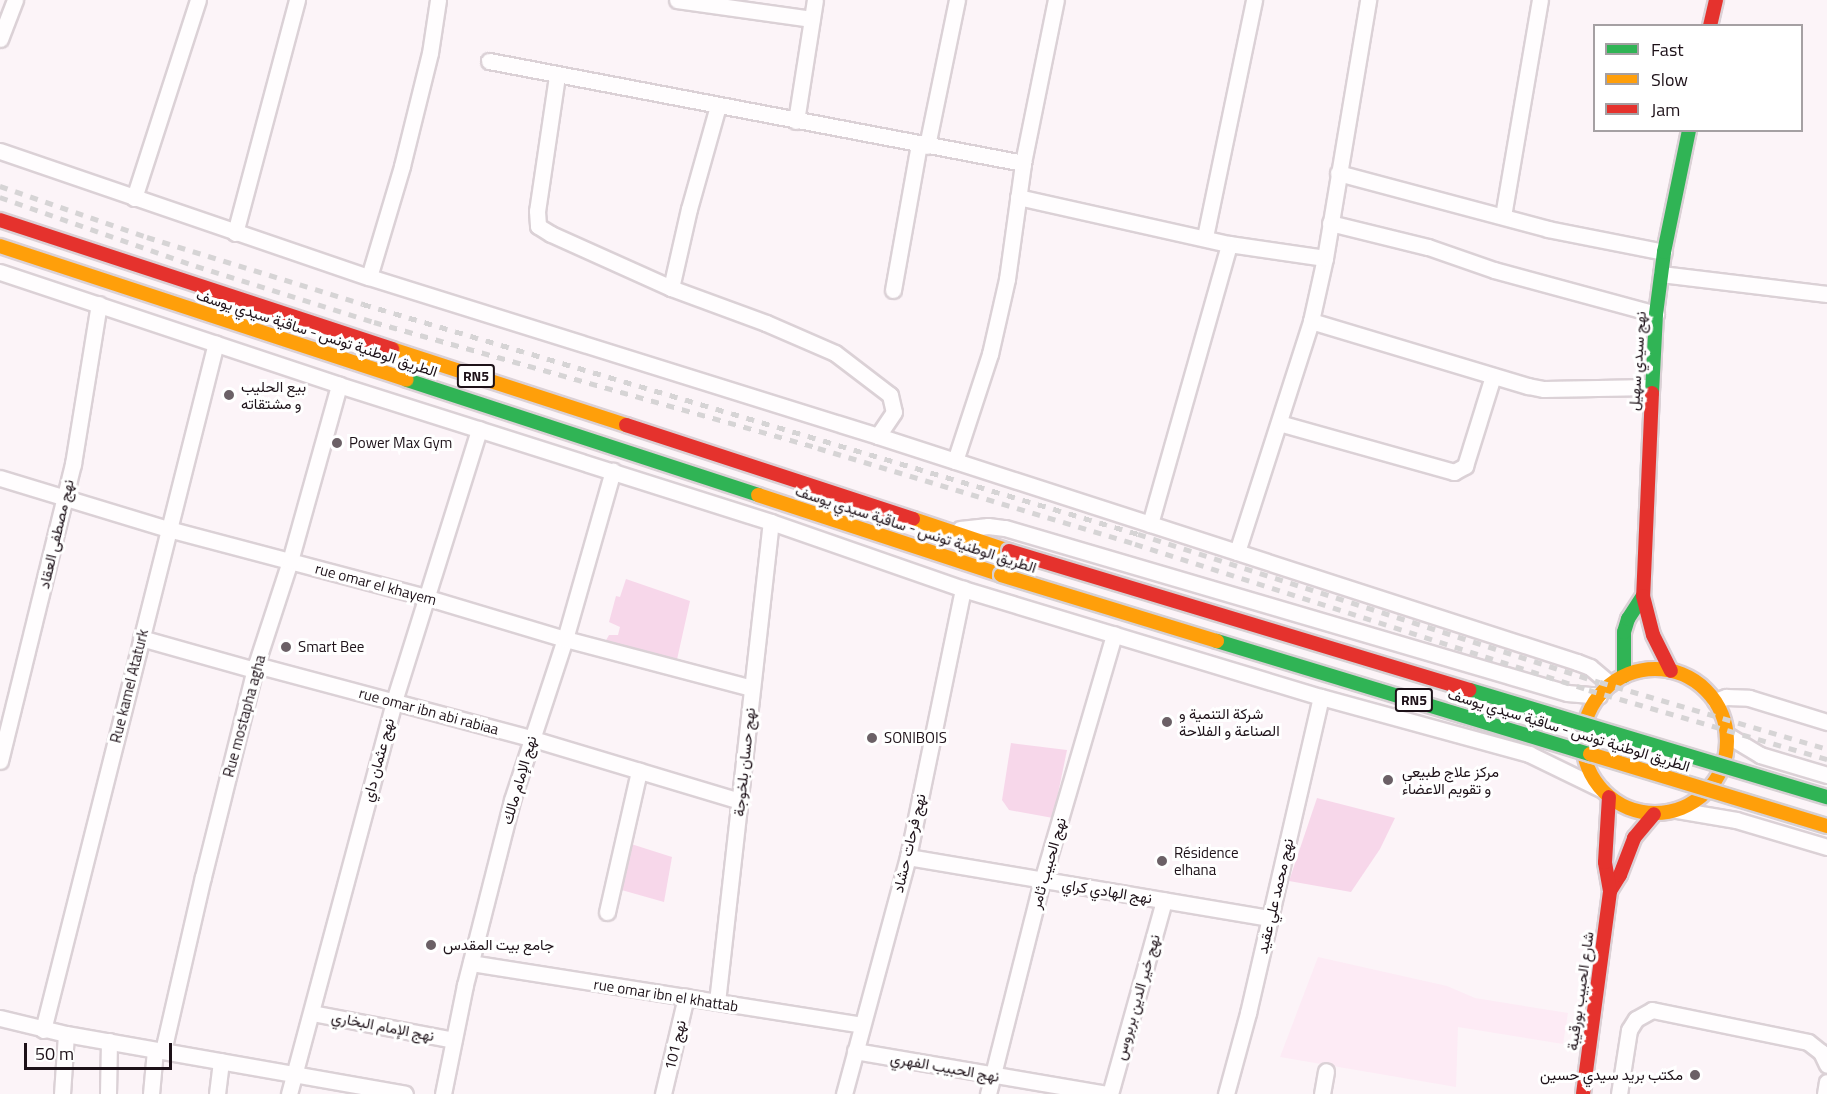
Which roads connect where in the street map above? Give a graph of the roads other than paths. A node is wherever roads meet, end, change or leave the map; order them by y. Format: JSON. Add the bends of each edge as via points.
{"nodes":[{"id":1,"x":15,"y":0,"type":"edge"},
{"id":2,"x":198,"y":0,"type":"edge"},
{"id":3,"x":297,"y":0,"type":"edge"},
{"id":4,"x":438,"y":0,"type":"edge"},
{"id":5,"x":677,"y":0,"type":"edge"},
{"id":6,"x":815,"y":0,"type":"edge"},
{"id":7,"x":957,"y":0,"type":"edge"},
{"id":8,"x":1056,"y":0,"type":"edge"},
{"id":9,"x":1254,"y":0,"type":"edge"},
{"id":10,"x":1368,"y":0,"type":"edge"},
{"id":11,"x":1540,"y":0,"type":"edge"},
{"id":12,"x":1716,"y":0,"type":"edge"},
{"id":13,"x":697,"y":2,"type":"edge"},
{"id":14,"x":812,"y":19,"type":"junction"},
{"id":15,"x":1710,"y":24,"type":"edge"},
{"id":16,"x":0,"y":39,"type":"edge"},
{"id":17,"x":489,"y":61,"type":"dead end"},
{"id":18,"x":557,"y":76,"type":"junction"},
{"id":19,"x":718,"y":106,"type":"junction"},
{"id":20,"x":796,"y":121,"type":"junction"},
{"id":21,"x":1689,"y":132,"type":"edge"},
{"id":22,"x":923,"y":145,"type":"junction"},
{"id":23,"x":0,"y":151,"type":"edge"},
{"id":24,"x":1023,"y":164,"type":"junction"},
{"id":25,"x":1338,"y":173,"type":"junction"},
{"id":26,"x":1018,"y":197,"type":"junction"},
{"id":27,"x":134,"y":198,"type":"junction"},
{"id":28,"x":1503,"y":216,"type":"junction"},
{"id":29,"x":0,"y":220,"type":"edge"},
{"id":30,"x":1330,"y":223,"type":"junction"},
{"id":31,"x":235,"y":233,"type":"junction"},
{"id":32,"x":1205,"y":237,"type":"junction"},
{"id":33,"x":1229,"y":244,"type":"junction"},
{"id":34,"x":0,"y":246,"type":"edge"},
{"id":35,"x":1664,"y":252,"type":"junction"},
{"id":36,"x":1325,"y":258,"type":"junction"},
{"id":37,"x":0,"y":272,"type":"edge"},
{"id":38,"x":1661,"y":274,"type":"junction"},
{"id":39,"x":369,"y":277,"type":"junction"},
{"id":40,"x":671,"y":288,"type":"junction"},
{"id":41,"x":893,"y":290,"type":"dead end"},
{"id":42,"x":1827,"y":294,"type":"edge"},
{"id":43,"x":99,"y":304,"type":"junction"},
{"id":44,"x":1656,"y":314,"type":"junction"},
{"id":45,"x":1311,"y":321,"type":"junction"},
{"id":46,"x":216,"y":342,"type":"junction"},
{"id":47,"x":1493,"y":376,"type":"junction"},
{"id":48,"x":339,"y":385,"type":"junction"},
{"id":49,"x":1651,"y":387,"type":"junction"},
{"id":50,"x":1279,"y":423,"type":"junction"},
{"id":51,"x":479,"y":429,"type":"junction"},
{"id":52,"x":878,"y":436,"type":"junction"},
{"id":53,"x":955,"y":461,"type":"junction"},
{"id":54,"x":613,"y":471,"type":"junction"},
{"id":55,"x":0,"y":478,"type":"edge"},
{"id":56,"x":65,"y":497,"type":"junction"},
{"id":57,"x":771,"y":522,"type":"junction"},
{"id":58,"x":1150,"y":524,"type":"junction"},
{"id":59,"x":168,"y":529,"type":"junction"},
{"id":60,"x":951,"y":532,"type":"junction"},
{"id":61,"x":1237,"y":552,"type":"junction"},
{"id":62,"x":290,"y":561,"type":"junction"},
{"id":63,"x":963,"y":589,"type":"junction"},
{"id":64,"x":1643,"y":596,"type":"junction"},
{"id":65,"x":425,"y":597,"type":"junction"},
{"id":66,"x":1114,"y":634,"type":"junction"},
{"id":67,"x":141,"y":638,"type":"junction"},
{"id":68,"x":565,"y":639,"type":"junction"},
{"id":69,"x":256,"y":668,"type":"junction"},
{"id":70,"x":1671,"y":671,"type":"junction"},
{"id":71,"x":1617,"y":680,"type":"junction"},
{"id":72,"x":752,"y":688,"type":"junction"},
{"id":73,"x":1599,"y":696,"type":"junction"},
{"id":74,"x":1321,"y":697,"type":"junction"},
{"id":75,"x":394,"y":701,"type":"junction"},
{"id":76,"x":1714,"y":701,"type":"junction"},
{"id":77,"x":1827,"y":722,"type":"edge"},
{"id":78,"x":1727,"y":735,"type":"junction"},
{"id":79,"x":530,"y":738,"type":"junction"},
{"id":80,"x":0,"y":761,"type":"edge"},
{"id":81,"x":639,"y":771,"type":"junction"},
{"id":82,"x":1827,"y":775,"type":"edge"},
{"id":83,"x":1605,"y":793,"type":"junction"},
{"id":84,"x":1827,"y":797,"type":"edge"},
{"id":85,"x":740,"y":801,"type":"junction"},
{"id":86,"x":1677,"y":810,"type":"junction"},
{"id":87,"x":1654,"y":814,"type":"junction"},
{"id":88,"x":1827,"y":826,"type":"edge"},
{"id":89,"x":1827,"y":847,"type":"edge"},
{"id":90,"x":908,"y":857,"type":"junction"},
{"id":91,"x":1042,"y":881,"type":"junction"},
{"id":92,"x":1610,"y":891,"type":"junction"},
{"id":93,"x":1164,"y":900,"type":"junction"},
{"id":94,"x":607,"y":912,"type":"dead end"},
{"id":95,"x":1270,"y":918,"type":"junction"},
{"id":96,"x":471,"y":963,"type":"junction"},
{"id":97,"x":686,"y":997,"type":"junction"},
{"id":98,"x":717,"y":1002,"type":"junction"},
{"id":99,"x":312,"y":1013,"type":"junction"},
{"id":100,"x":0,"y":1018,"type":"edge"},
{"id":101,"x":861,"y":1025,"type":"junction"},
{"id":102,"x":43,"y":1030,"type":"junction"},
{"id":103,"x":66,"y":1034,"type":"junction"},
{"id":104,"x":453,"y":1040,"type":"junction"},
{"id":105,"x":109,"y":1041,"type":"junction"},
{"id":106,"x":159,"y":1050,"type":"junction"},
{"id":107,"x":855,"y":1051,"type":"junction"},
{"id":108,"x":221,"y":1061,"type":"junction"},
{"id":109,"x":1827,"y":1065,"type":"edge"},
{"id":110,"x":1326,"y":1071,"type":"dead end"},
{"id":111,"x":295,"y":1073,"type":"junction"},
{"id":112,"x":992,"y":1075,"type":"junction"},
{"id":113,"x":1827,"y":1082,"type":"edge"},
{"id":114,"x":333,"y":1088,"type":"edge"},
{"id":115,"x":62,"y":1094,"type":"edge"},
{"id":116,"x":108,"y":1094,"type":"edge"},
{"id":117,"x":151,"y":1094,"type":"edge"},
{"id":118,"x":217,"y":1094,"type":"edge"},
{"id":119,"x":289,"y":1094,"type":"edge"},
{"id":120,"x":405,"y":1094,"type":"edge"},
{"id":121,"x":443,"y":1094,"type":"edge"},
{"id":122,"x":663,"y":1094,"type":"edge"},
{"id":123,"x":844,"y":1094,"type":"edge"},
{"id":124,"x":988,"y":1094,"type":"edge"},
{"id":125,"x":1108,"y":1094,"type":"edge"},
{"id":126,"x":1226,"y":1094,"type":"edge"},
{"id":127,"x":1322,"y":1094,"type":"edge"},
{"id":128,"x":1582,"y":1094,"type":"edge"},
{"id":129,"x":1619,"y":1094,"type":"edge"},
{"id":130,"x":1825,"y":1094,"type":"edge"}],
"edges":[{"from":1,"to":16,"type":"street"},
{"from":2,"to":27,"type":"street"},
{"from":3,"to":31,"type":"street"},
{"from":4,"to":39,"type":"street","via":[[430,53],[402,166]]},
{"from":5,"to":13,"type":"street"},
{"from":6,"to":14,"type":"street"},
{"from":7,"to":22,"type":"street"},
{"from":8,"to":24,"type":"street"},
{"from":9,"to":32,"type":"street"},
{"from":10,"to":25,"type":"street"},
{"from":11,"to":28,"type":"street"},
{"from":12,"to":15,"type":"main road"},
{"from":13,"to":14,"type":"street"},
{"from":14,"to":20,"type":"street"},
{"from":17,"to":18,"type":"street"},
{"from":18,"to":19,"type":"street"},
{"from":18,"to":40,"type":"street","via":[[536,222],[542,230]]},
{"from":19,"to":20,"type":"street"},
{"from":19,"to":40,"type":"street"},
{"from":20,"to":22,"type":"street"},
{"from":21,"to":35,"type":"main road","name":"نهج سيدي سهيل"},
{"from":22,"to":24,"type":"street"},
{"from":22,"to":41,"type":"street"},
{"from":23,"to":27,"type":"street"},
{"from":24,"to":26,"type":"street"},
{"from":25,"to":28,"type":"street"},
{"from":25,"to":30,"type":"street"},
{"from":26,"to":32,"type":"street"},
{"from":26,"to":53,"type":"street","via":[[990,354]]},
{"from":27,"to":31,"type":"street"},
{"from":28,"to":35,"type":"street"},
{"from":29,"to":60,"type":"main road","name":"الطريق الوطنية تونس - ساقية سيدي يوسف","number":"RN5"},
{"from":30,"to":36,"type":"street"},
{"from":30,"to":44,"type":"street","via":[[1428,247],[1494,270]]},
{"from":31,"to":39,"type":"street"},
{"from":32,"to":33,"type":"street"},
{"from":33,"to":36,"type":"street"},
{"from":33,"to":58,"type":"street"},
{"from":34,"to":88,"type":"main road","name":"الطريق الوطنية تونس - ساقية سيدي يوسف","number":"RN5","bridge":true,"via":[[1001,574]]},
{"from":35,"to":38,"type":"main road","name":"نهج سيدي سهيل"},
{"from":36,"to":45,"type":"street"},
{"from":37,"to":43,"type":"street"},
{"from":38,"to":42,"type":"street"},
{"from":38,"to":44,"type":"main road","name":"نهج سيدي سهيل"},
{"from":39,"to":52,"type":"street"},
{"from":40,"to":52,"type":"street","via":[[766,323],[844,359],[890,395],[894,412]]},
{"from":43,"to":46,"type":"street"},
{"from":43,"to":56,"type":"street","name":"نهج مصطفى العقاد"},
{"from":44,"to":49,"type":"main road","name":"نهج سيدي سهيل"},
{"from":45,"to":47,"type":"street"},
{"from":45,"to":50,"type":"street"},
{"from":46,"to":48,"type":"street"},
{"from":46,"to":59,"type":"street","name":"Rue kamel Ataturk"},
{"from":47,"to":49,"type":"street","via":[[1544,389]]},
{"from":47,"to":50,"type":"street","via":[[1465,466],[1454,472]]},
{"from":48,"to":51,"type":"street"},
{"from":48,"to":62,"type":"street","name":"Rue mostapha agha"},
{"from":49,"to":64,"type":"main road","name":"نهج سيدي سهيل"},
{"from":50,"to":61,"type":"street"},
{"from":51,"to":54,"type":"street"},
{"from":51,"to":65,"type":"street","name":"نهج عثمان داي"},
{"from":52,"to":53,"type":"street"},
{"from":53,"to":58,"type":"street"},
{"from":54,"to":57,"type":"street"},
{"from":54,"to":68,"type":"street","name":"نهج الإمام مالك"},
{"from":55,"to":56,"type":"street","name":"rue omar el khayem"},
{"from":56,"to":59,"type":"street","name":"rue omar el khayem"},
{"from":56,"to":80,"type":"street","name":"نهج مصطفى العقاد"},
{"from":57,"to":63,"type":"street"},
{"from":57,"to":72,"type":"street","name":"نهج حسان بلخوجة"},
{"from":58,"to":61,"type":"street"},
{"from":59,"to":62,"type":"street","name":"rue omar el khayem"},
{"from":59,"to":67,"type":"street","name":"Rue kamel Ataturk"},
{"from":60,"to":73,"type":"street","via":[[975,526],[1005,528],[1567,693]]},
{"from":60,"to":84,"type":"main road","name":"الطريق الوطنية تونس - ساقية سيدي يوسف","number":"RN5","bridge":true},
{"from":61,"to":71,"type":"street","via":[[1577,662]]},
{"from":62,"to":65,"type":"street","name":"rue omar el khayem"},
{"from":62,"to":69,"type":"street","name":"Rue mostapha agha"},
{"from":63,"to":66,"type":"street"},
{"from":63,"to":90,"type":"street","name":"نهج فرحات حشاد"},
{"from":64,"to":70,"type":"main road","name":"نهج سيدي سهيل","via":[[1653,635]]},
{"from":64,"to":71,"type":"main road","name":"نهج سيدي سهيل","via":[[1628,619]]},
{"from":65,"to":68,"type":"street","name":"rue omar el khayem"},
{"from":65,"to":75,"type":"street","name":"نهج عثمان داي"},
{"from":66,"to":74,"type":"street"},
{"from":66,"to":91,"type":"street","name":"نهج الحبيب ثامر"},
{"from":67,"to":69,"type":"street","name":"rue omar ibn abi rabiaa"},
{"from":67,"to":102,"type":"street","name":"Rue kamel Ataturk"},
{"from":68,"to":72,"type":"street","name":"rue omar el khayem"},
{"from":68,"to":79,"type":"street","name":"نهج الإمام مالك"},
{"from":69,"to":75,"type":"street","name":"rue omar ibn abi rabiaa"},
{"from":69,"to":106,"type":"street","name":"Rue mostapha agha"},
{"from":70,"to":71,"type":"main road","via":[[1639,671]]},
{"from":70,"to":76,"type":"main road","via":[[1703,687]]},
{"from":71,"to":73,"type":"main road"},
{"from":72,"to":85,"type":"street","name":"نهج حسان بلخوجة"},
{"from":73,"to":83,"type":"main road","via":[[1590,710],[1582,743],[1591,775]]},
{"from":74,"to":83,"type":"street","via":[[1529,754]]},
{"from":74,"to":95,"type":"street","name":"نهج محمد علي عقيد"},
{"from":75,"to":79,"type":"street","name":"rue omar ibn abi rabiaa"},
{"from":75,"to":99,"type":"street","name":"نهج عثمان داي"},
{"from":76,"to":77,"type":"street","via":[[1749,698]]},
{"from":76,"to":78,"type":"main road"},
{"from":78,"to":82,"type":"street","via":[[1760,755]]},
{"from":78,"to":86,"type":"main road","via":[[1725,759],[1715,781],[1705,794]]},
{"from":79,"to":81,"type":"street","name":"rue omar ibn abi rabiaa"},
{"from":79,"to":96,"type":"street","name":"نهج الإمام مالك"},
{"from":81,"to":85,"type":"street","name":"rue omar ibn abi rabiaa"},
{"from":81,"to":94,"type":"street"},
{"from":83,"to":87,"type":"main road","via":[[1638,812]]},
{"from":83,"to":92,"type":"main road","name":"شارع الحبيب بورقيبة","via":[[1605,855]]},
{"from":85,"to":98,"type":"street","name":"نهج حسان بلخوجة"},
{"from":86,"to":87,"type":"main road"},
{"from":86,"to":89,"type":"street","via":[[1736,820]]},
{"from":87,"to":92,"type":"main road","name":"شارع الحبيب بورقيبة","via":[[1634,838]]},
{"from":90,"to":91,"type":"street","name":"نهج الهادي كراي"},
{"from":90,"to":101,"type":"street","name":"نهج فرحات حشاد"},
{"from":91,"to":93,"type":"street","name":"نهج الهادي كراي"},
{"from":91,"to":112,"type":"street","name":"نهج الحبيب ثامر"},
{"from":92,"to":128,"type":"main road","name":"شارع الحبيب بورقيبة"},
{"from":93,"to":95,"type":"street","name":"نهج الهادي كراي"},
{"from":93,"to":125,"type":"street","name":"نهج خير الدين بربروس"},
{"from":95,"to":126,"type":"street","name":"نهج محمد علي عقيد"},
{"from":96,"to":97,"type":"street","name":"rue omar ibn el khattab"},
{"from":96,"to":104,"type":"street","name":"نهج الإمام مالك"},
{"from":97,"to":98,"type":"street","name":"rue omar ibn el khattab"},
{"from":97,"to":122,"type":"street","name":"نهج 101"},
{"from":98,"to":101,"type":"street","name":"rue omar ibn el khattab"},
{"from":99,"to":104,"type":"street","name":"نهج الإمام البخاري"},
{"from":99,"to":111,"type":"street","name":"نهج عثمان داي"},
{"from":100,"to":102,"type":"street"},
{"from":101,"to":107,"type":"street","name":"نهج فرحات حشاد"},
{"from":102,"to":103,"type":"street"},
{"from":103,"to":105,"type":"street"},
{"from":103,"to":115,"type":"street"},
{"from":104,"to":121,"type":"street","name":"نهج الإمام مالك"},
{"from":105,"to":106,"type":"street"},
{"from":105,"to":116,"type":"street"},
{"from":106,"to":108,"type":"street"},
{"from":106,"to":117,"type":"street"},
{"from":107,"to":112,"type":"street","name":"نهج الحبيب الفهري"},
{"from":107,"to":123,"type":"street","name":"نهج فرحات حشاد"},
{"from":108,"to":111,"type":"street"},
{"from":108,"to":118,"type":"street"},
{"from":109,"to":129,"type":"street","via":[[1821,1052],[1808,1042],[1652,1010],[1636,1019],[1629,1030]]},
{"from":110,"to":127,"type":"street"},
{"from":111,"to":114,"type":"street"},
{"from":111,"to":119,"type":"street","name":"نهج عثمان داي"},
{"from":112,"to":124,"type":"street","name":"نهج الحبيب ثامر"},
{"from":112,"to":125,"type":"street","name":"نهج الحبيب الفهري"},
{"from":113,"to":130,"type":"street"},
{"from":114,"to":120,"type":"street"}]}
